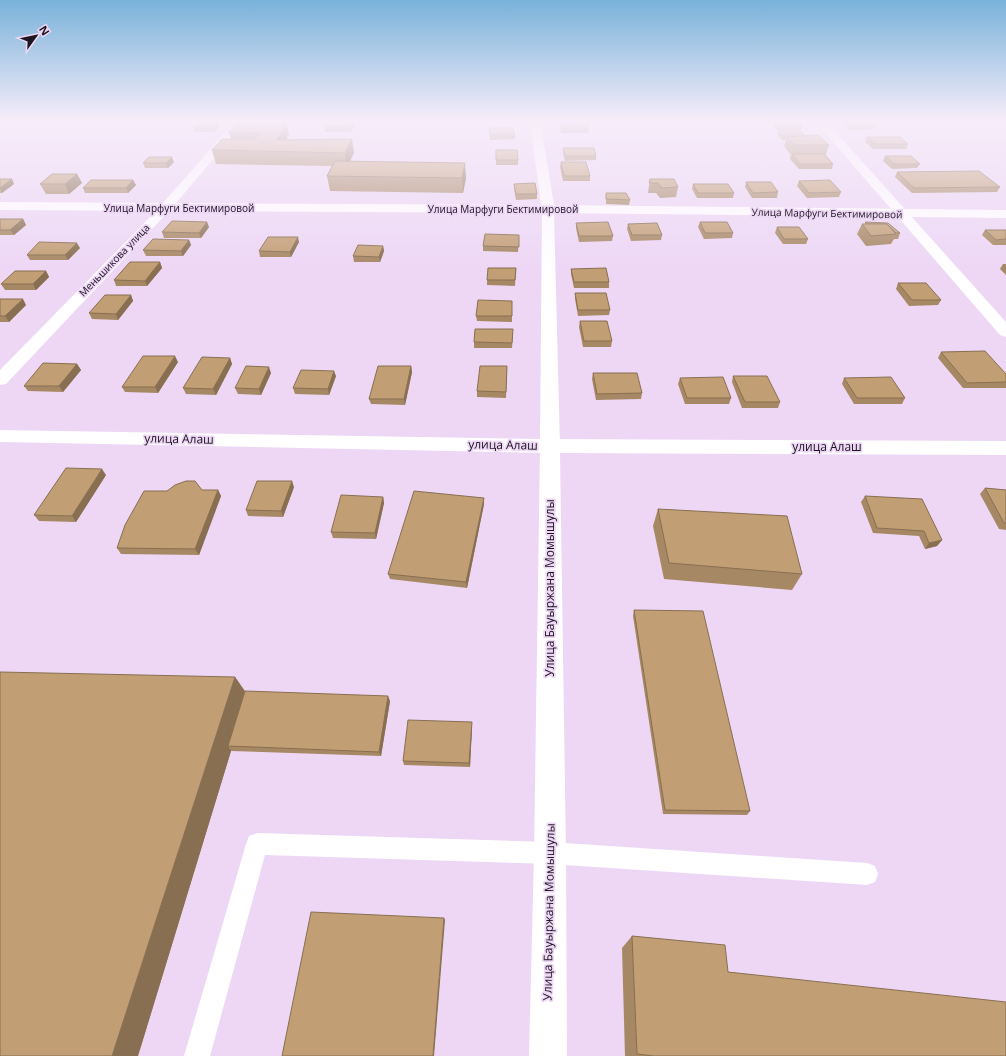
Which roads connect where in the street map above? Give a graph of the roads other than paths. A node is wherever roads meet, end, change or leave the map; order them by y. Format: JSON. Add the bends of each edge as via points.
{"nodes":[{"id":1,"x":199,"y":169,"type":"edge"},
{"id":2,"x":542,"y":169,"type":"edge"},
{"id":3,"x":862,"y":169,"type":"edge"},
{"id":4,"x":0,"y":206,"type":"edge"},
{"id":5,"x":165,"y":208,"type":"junction"},
{"id":6,"x":548,"y":209,"type":"junction"},
{"id":7,"x":901,"y":214,"type":"junction"},
{"id":8,"x":1006,"y":214,"type":"edge"},
{"id":9,"x":1006,"y":332,"type":"edge"},
{"id":10,"x":0,"y":380,"type":"edge"},
{"id":11,"x":0,"y":436,"type":"edge"},
{"id":12,"x":550,"y":446,"type":"junction"},
{"id":13,"x":1006,"y":448,"type":"edge"},
{"id":14,"x":550,"y":853,"type":"junction"},
{"id":15,"x":867,"y":874,"type":"dead end"},
{"id":16,"x":197,"y":1056,"type":"edge"},
{"id":17,"x":548,"y":1056,"type":"edge"}],
"edges":[{"from":1,"to":5,"type":"street","name":"Меньшикова улица"},
{"from":2,"to":6,"type":"street","name":"Улица Бауыржана Момышулы"},
{"from":3,"to":7,"type":"street"},
{"from":4,"to":5,"type":"street","name":"Улица Марфуги Бектимировой"},
{"from":5,"to":6,"type":"street","name":"Улица Марфуги Бектимировой"},
{"from":5,"to":10,"type":"street","name":"Меньшикова улица"},
{"from":6,"to":7,"type":"street","name":"Улица Марфуги Бектимировой"},
{"from":6,"to":12,"type":"street","name":"Улица Бауыржана Момышулы"},
{"from":7,"to":8,"type":"street","name":"Улица Марфуги Бектимировой"},
{"from":7,"to":9,"type":"street"},
{"from":11,"to":12,"type":"street","name":"улица Алаш"},
{"from":12,"to":13,"type":"street","name":"улица Алаш"},
{"from":12,"to":14,"type":"street","name":"Улица Бауыржана Момышулы"},
{"from":14,"to":15,"type":"lane"},
{"from":14,"to":16,"type":"lane","via":[[257,844]]},
{"from":14,"to":17,"type":"street","name":"Улица Бауыржана Момышулы"}]}
